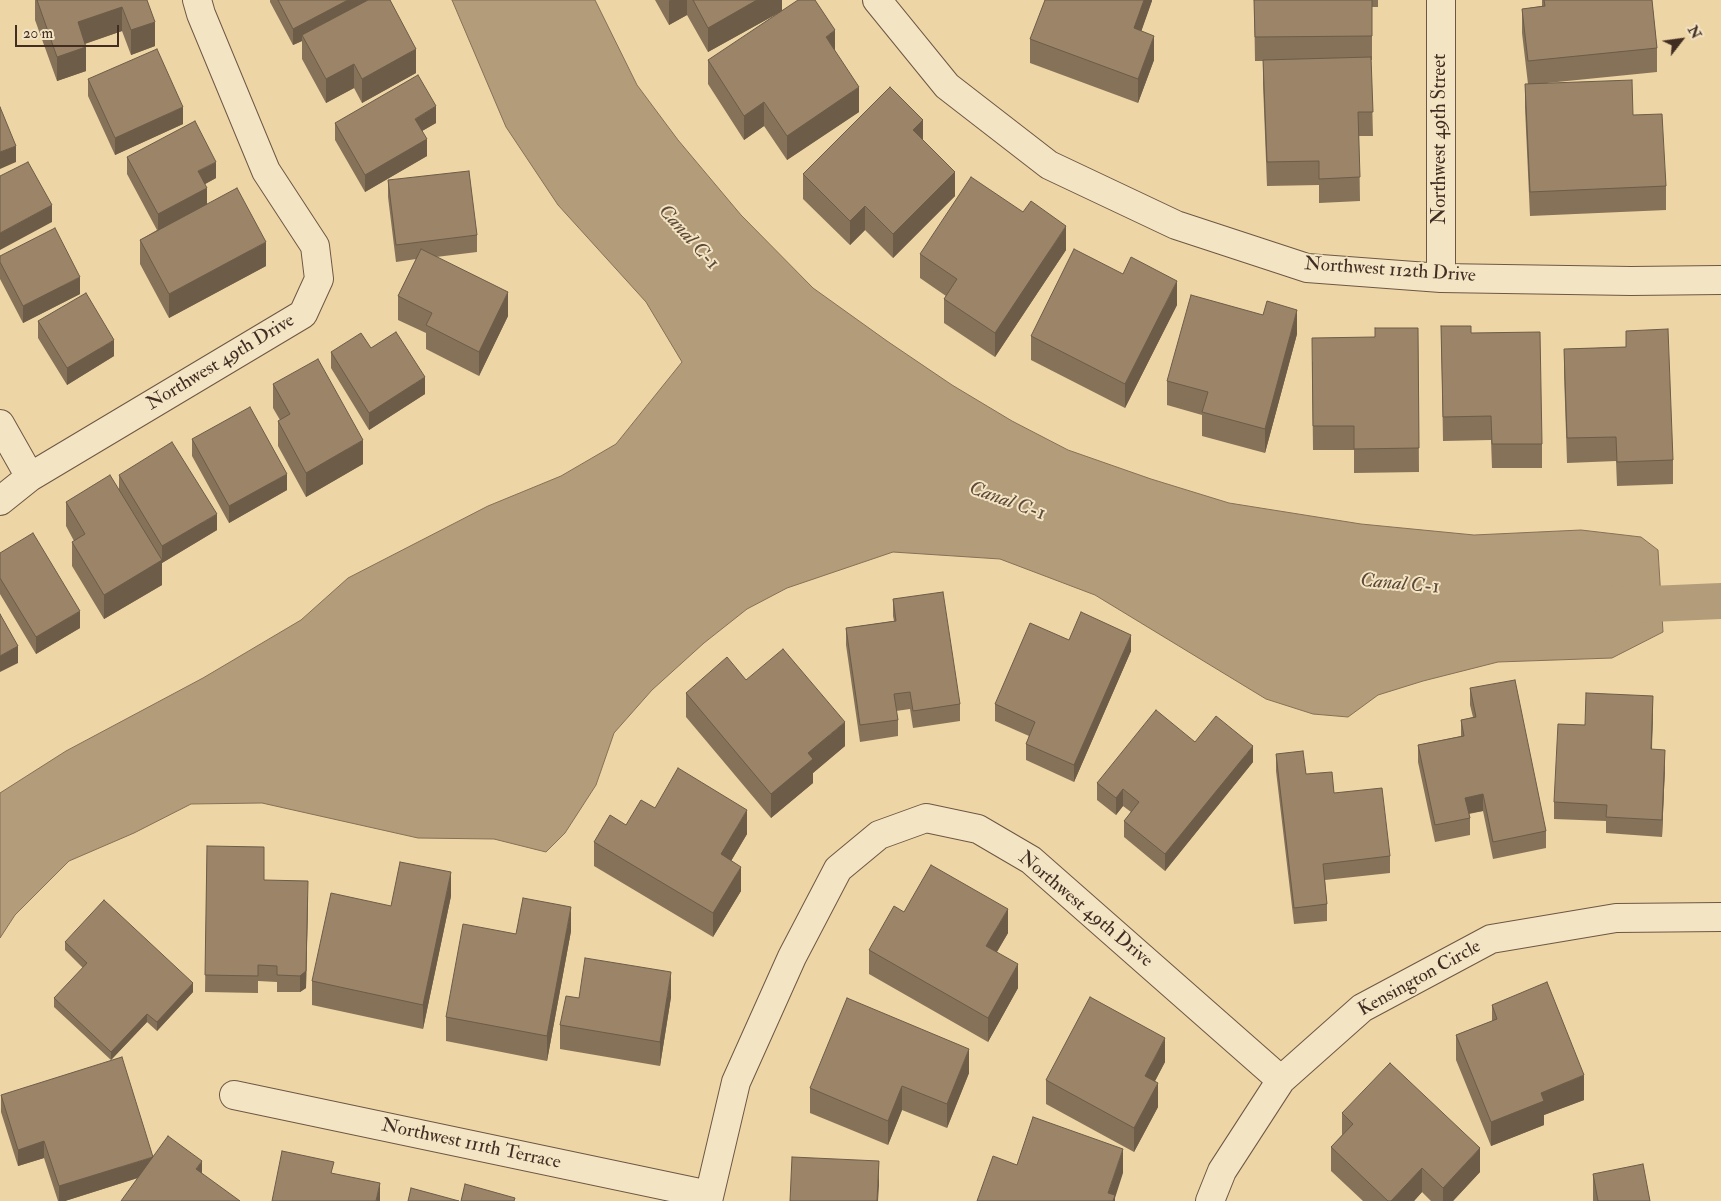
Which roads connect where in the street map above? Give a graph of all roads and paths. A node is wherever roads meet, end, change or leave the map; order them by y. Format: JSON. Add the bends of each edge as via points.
{"nodes":[{"id":1,"x":197,"y":0,"type":"edge"},
{"id":2,"x":878,"y":0,"type":"edge"},
{"id":3,"x":1441,"y":0,"type":"edge"},
{"id":4,"x":1441,"y":278,"type":"junction"},
{"id":5,"x":1721,"y":280,"type":"edge"},
{"id":6,"x":0,"y":424,"type":"edge"},
{"id":7,"x":30,"y":477,"type":"junction"},
{"id":8,"x":0,"y":501,"type":"edge"},
{"id":9,"x":1721,"y":917,"type":"edge"},
{"id":10,"x":1281,"y":1080,"type":"junction"},
{"id":11,"x":234,"y":1095,"type":"dead end"},
{"id":12,"x":709,"y":1198,"type":"edge"},
{"id":13,"x":1210,"y":1201,"type":"edge"}],
"edges":[{"from":1,"to":7,"type":"street","name":"Northwest 49th Drive","via":[[266,171],[315,246],[319,279],[303,314]]},
{"from":2,"to":4,"type":"street","name":"Northwest 112th Drive","via":[[946,86],[1049,165],[1176,225],[1307,268]]},
{"from":3,"to":4,"type":"street","name":"Northwest 49th Street"},
{"from":4,"to":5,"type":"street","name":"Northwest 112th Drive"},
{"from":6,"to":7,"type":"street"},
{"from":7,"to":8,"type":"street","name":"Northwest 49th Drive"},
{"from":9,"to":10,"type":"street","name":"Kensington Circle","via":[[1616,918],[1491,939],[1362,1008]]},
{"from":10,"to":12,"type":"street","name":"Northwest 49th Drive","via":[[1031,860],[978,829],[926,818],[879,835],[838,869],[792,957],[736,1082]]},
{"from":10,"to":13,"type":"street","name":"Kensington Circle","via":[[1222,1171]]},
{"from":11,"to":12,"type":"street","name":"Northwest 111th Terrace"}]}
